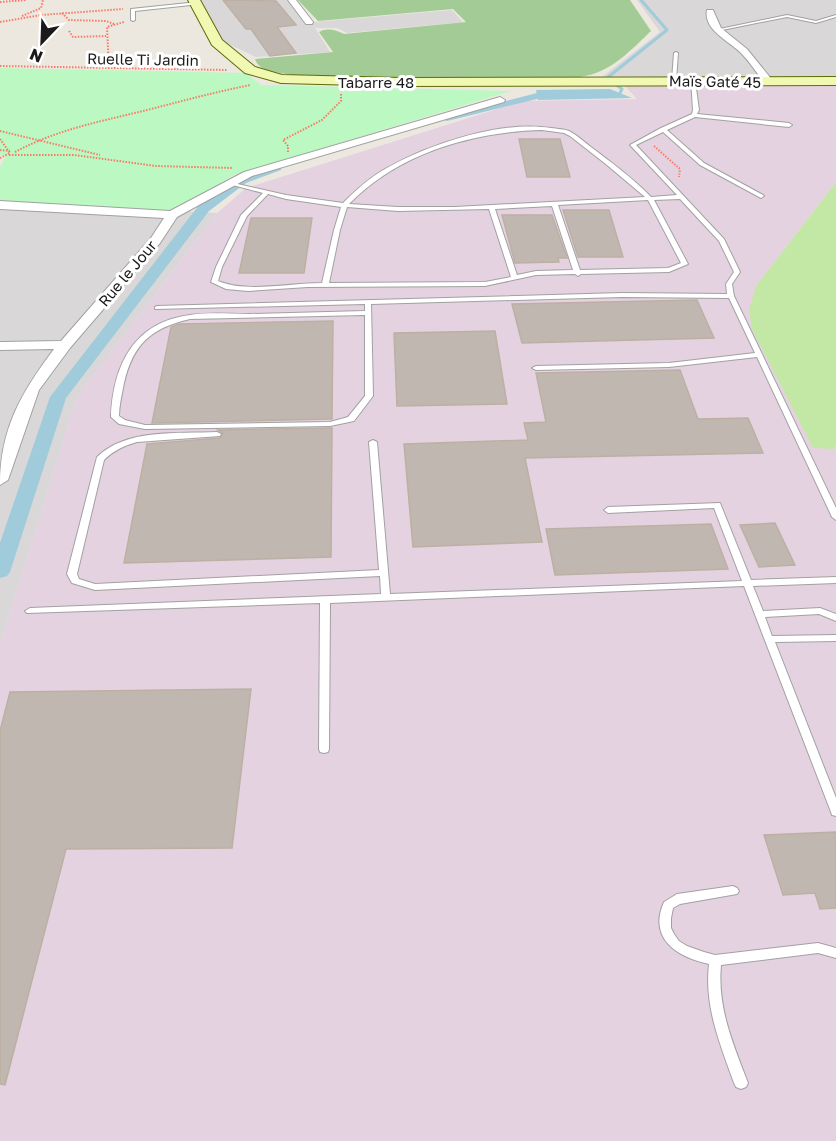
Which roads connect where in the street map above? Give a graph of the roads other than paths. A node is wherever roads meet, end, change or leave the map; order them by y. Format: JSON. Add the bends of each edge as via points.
{"nodes":[{"id":1,"x":292,"y":0,"type":"edge"},
{"id":2,"x":196,"y":2,"type":"edge"},
{"id":3,"x":710,"y":12,"type":"dead end"},
{"id":4,"x":836,"y":16,"type":"edge"},
{"id":5,"x":133,"y":20,"type":"road end"},
{"id":6,"x":309,"y":22,"type":"dead end"},
{"id":7,"x":717,"y":30,"type":"junction"},
{"id":8,"x":676,"y":53,"type":"dead end"},
{"id":9,"x":674,"y":80,"type":"junction"},
{"id":10,"x":693,"y":81,"type":"junction"},
{"id":11,"x":768,"y":81,"type":"junction"},
{"id":12,"x":836,"y":81,"type":"edge"},
{"id":13,"x":594,"y":82,"type":"joint"},
{"id":14,"x":500,"y":100,"type":"dead end"},
{"id":15,"x":693,"y":116,"type":"junction"},
{"id":16,"x":789,"y":125,"type":"dead end"},
{"id":17,"x":663,"y":129,"type":"junction"},
{"id":18,"x":231,"y":183,"type":"junction"},
{"id":19,"x":265,"y":194,"type":"junction"},
{"id":20,"x":761,"y":196,"type":"dead end"},
{"id":21,"x":682,"y":197,"type":"junction"},
{"id":22,"x":650,"y":198,"type":"junction"},
{"id":23,"x":554,"y":203,"type":"junction"},
{"id":24,"x":0,"y":205,"type":"edge"},
{"id":25,"x":344,"y":206,"type":"junction"},
{"id":26,"x":491,"y":206,"type":"junction"},
{"id":27,"x":172,"y":215,"type":"junction"},
{"id":28,"x":578,"y":274,"type":"junction"},
{"id":29,"x":514,"y":277,"type":"junction"},
{"id":30,"x":326,"y":284,"type":"junction"},
{"id":31,"x":731,"y":296,"type":"junction"},
{"id":32,"x":368,"y":302,"type":"junction"},
{"id":33,"x":157,"y":308,"type":"dead end"},
{"id":34,"x":368,"y":313,"type":"junction"},
{"id":35,"x":65,"y":345,"type":"junction"},
{"id":36,"x":0,"y":346,"type":"edge"},
{"id":37,"x":758,"y":355,"type":"junction"},
{"id":38,"x":536,"y":368,"type":"dead end"},
{"id":39,"x":217,"y":434,"type":"dead end"},
{"id":40,"x":373,"y":442,"type":"dead end"},
{"id":41,"x":0,"y":480,"type":"edge"},
{"id":42,"x":608,"y":510,"type":"dead end"},
{"id":43,"x":836,"y":517,"type":"edge"},
{"id":44,"x":384,"y":573,"type":"junction"},
{"id":45,"x":836,"y":580,"type":"edge"},
{"id":46,"x":747,"y":584,"type":"junction"},
{"id":47,"x":386,"y":597,"type":"junction"},
{"id":48,"x":325,"y":599,"type":"junction"},
{"id":49,"x":30,"y":611,"type":"dead end"},
{"id":50,"x":759,"y":614,"type":"junction"},
{"id":51,"x":836,"y":618,"type":"edge"},
{"id":52,"x":836,"y":638,"type":"edge"},
{"id":53,"x":769,"y":639,"type":"junction"},
{"id":54,"x":324,"y":749,"type":"dead end"},
{"id":55,"x":836,"y":812,"type":"edge"},
{"id":56,"x":733,"y":891,"type":"dead end"},
{"id":57,"x":836,"y":953,"type":"edge"},
{"id":58,"x":715,"y":960,"type":"junction"},
{"id":59,"x":741,"y":1083,"type":"dead end"}],
"edges":[{"from":1,"to":6,"type":"street"},
{"from":2,"to":5,"type":"lane","via":[[133,10]]},
{"from":2,"to":13,"type":"street","name":"Tabarre 48","via":[[217,42],[263,76],[306,82]]},
{"from":3,"to":7,"type":"street"},
{"from":4,"to":7,"type":"lane","via":[[816,22],[787,16]]},
{"from":7,"to":11,"type":"street","via":[[743,49]]},
{"from":8,"to":9,"type":"lane"},
{"from":9,"to":10,"type":"street","name":"Maïs Gaté 45"},
{"from":9,"to":13,"type":"street","name":"Maïs Gaté 45"},
{"from":10,"to":11,"type":"street","name":"Maïs Gaté 45"},
{"from":10,"to":15,"type":"lane"},
{"from":11,"to":12,"type":"street","name":"Maïs Gaté 45"},
{"from":14,"to":18,"type":"street","via":[[248,174]]},
{"from":15,"to":16,"type":"lane"},
{"from":15,"to":17,"type":"lane"},
{"from":17,"to":20,"type":"lane","via":[[702,164]]},
{"from":17,"to":21,"type":"lane","via":[[633,145]]},
{"from":18,"to":19,"type":"lane"},
{"from":18,"to":27,"type":"street"},
{"from":19,"to":25,"type":"lane"},
{"from":19,"to":30,"type":"lane","via":[[244,215],[214,282],[248,289]]},
{"from":21,"to":22,"type":"lane"},
{"from":21,"to":31,"type":"lane","via":[[722,240],[737,272],[729,284]]},
{"from":22,"to":23,"type":"lane"},
{"from":22,"to":25,"type":"lane","via":[[568,132],[545,128],[465,136],[382,173]]},
{"from":22,"to":28,"type":"lane","via":[[685,264],[669,270]]},
{"from":23,"to":26,"type":"lane"},
{"from":23,"to":28,"type":"lane"},
{"from":24,"to":27,"type":"street","name":"Rue le Jour"},
{"from":25,"to":26,"type":"lane"},
{"from":25,"to":30,"type":"lane"},
{"from":26,"to":29,"type":"lane"},
{"from":27,"to":35,"type":"street","name":"Rue le Jour","via":[[156,240]]},
{"from":28,"to":29,"type":"lane"},
{"from":29,"to":30,"type":"lane","via":[[485,284]]},
{"from":31,"to":32,"type":"lane"},
{"from":31,"to":37,"type":"lane"},
{"from":32,"to":33,"type":"lane"},
{"from":32,"to":34,"type":"lane"},
{"from":34,"to":34,"type":"lane","via":[[369,396],[347,421],[145,427],[115,417],[126,357],[146,334],[174,320]]},
{"from":35,"to":36,"type":"street"},
{"from":35,"to":41,"type":"street","name":"Rue le Jour","via":[[26,402]]},
{"from":37,"to":38,"type":"lane","via":[[695,363]]},
{"from":37,"to":43,"type":"lane"},
{"from":39,"to":44,"type":"lane","via":[[126,441],[105,451],[72,574],[75,581],[95,587]]},
{"from":40,"to":44,"type":"lane"},
{"from":42,"to":46,"type":"lane","via":[[717,505]]},
{"from":44,"to":47,"type":"lane"},
{"from":45,"to":46,"type":"lane"},
{"from":46,"to":47,"type":"lane"},
{"from":46,"to":50,"type":"lane"},
{"from":47,"to":48,"type":"lane"},
{"from":48,"to":49,"type":"lane"},
{"from":48,"to":54,"type":"lane"},
{"from":50,"to":51,"type":"lane","via":[[820,611]]},
{"from":50,"to":53,"type":"lane"},
{"from":52,"to":53,"type":"lane"},
{"from":53,"to":55,"type":"lane"},
{"from":56,"to":58,"type":"lane","via":[[677,899],[666,910],[664,923],[671,941],[691,956]]},
{"from":57,"to":58,"type":"lane","via":[[818,948]]},
{"from":58,"to":59,"type":"lane","via":[[711,985]]}]}
